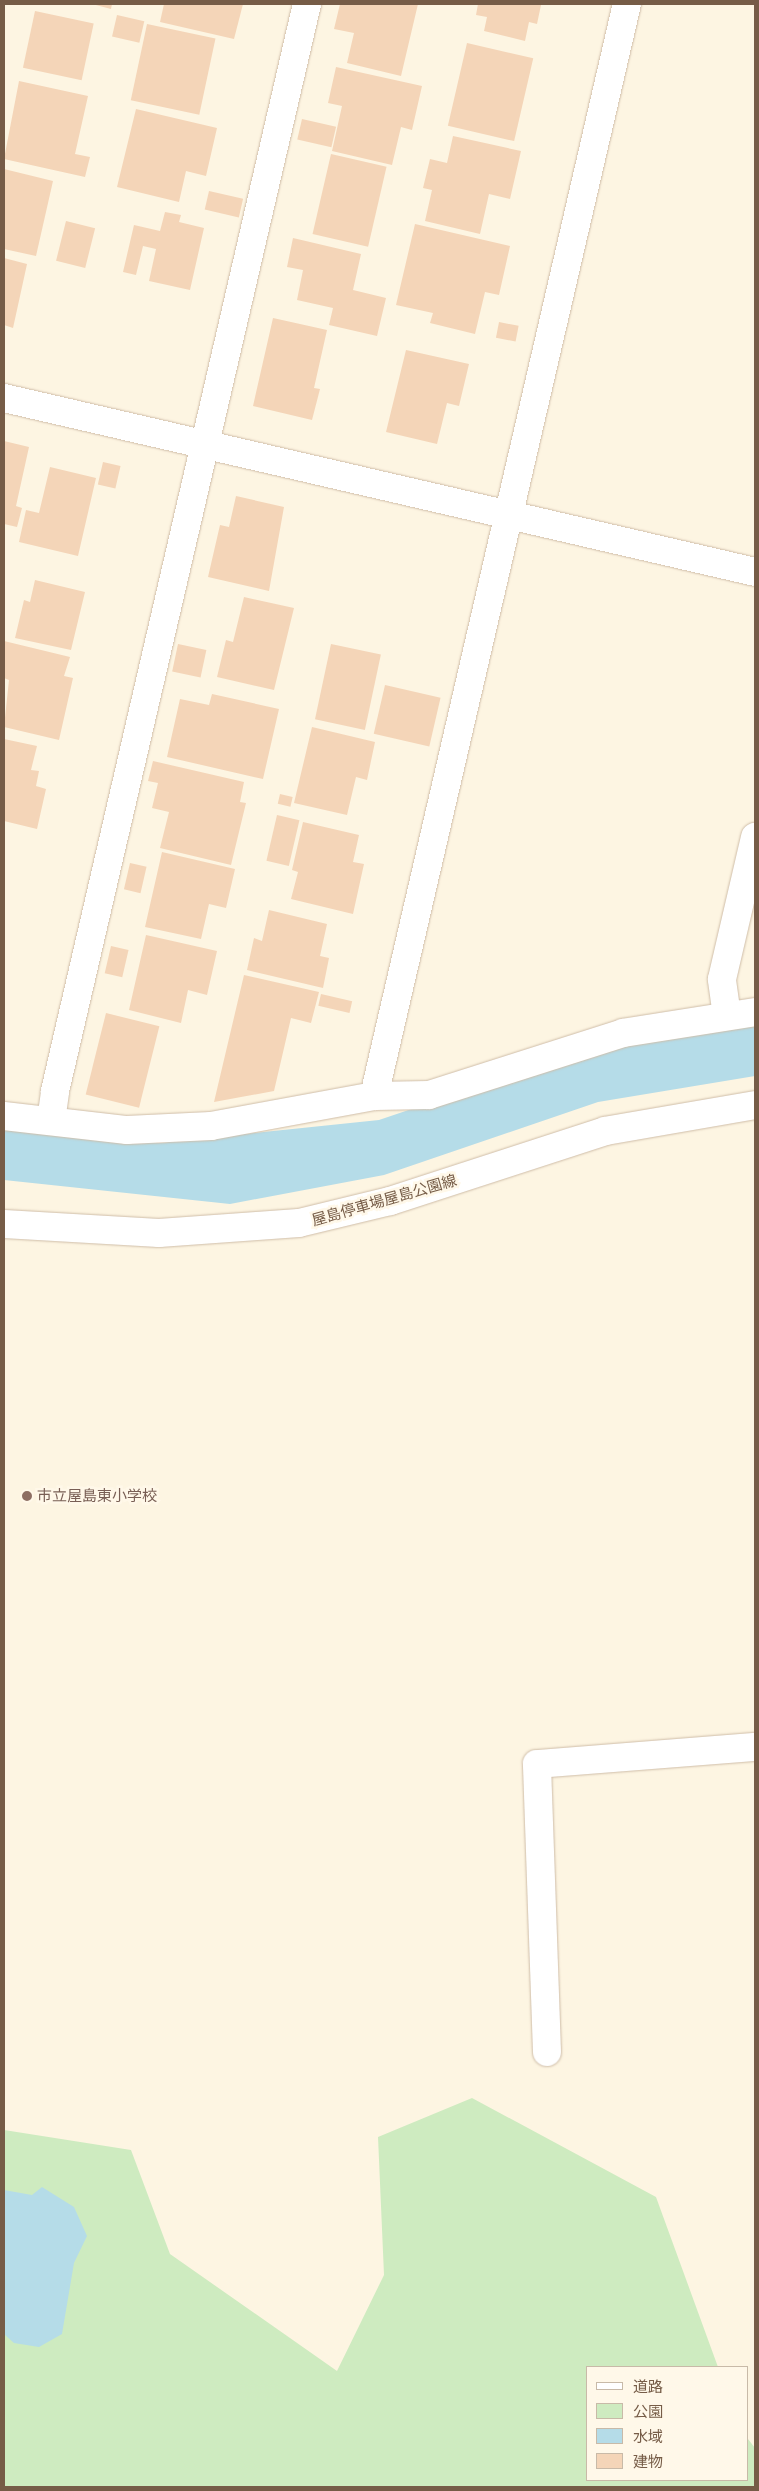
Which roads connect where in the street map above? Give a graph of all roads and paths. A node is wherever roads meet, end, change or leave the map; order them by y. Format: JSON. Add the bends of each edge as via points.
{"nodes":[{"id":1,"x":307,"y":4,"type":"edge"},
{"id":2,"x":627,"y":4,"type":"edge"},
{"id":3,"x":4,"y":398,"type":"edge"},
{"id":4,"x":204,"y":445,"type":"junction"},
{"id":5,"x":508,"y":515,"type":"junction"},
{"id":6,"x":755,"y":572,"type":"edge"},
{"id":7,"x":755,"y":837,"type":"edge"},
{"id":8,"x":755,"y":1012,"type":"edge"},
{"id":9,"x":727,"y":1016,"type":"junction"},
{"id":10,"x":374,"y":1096,"type":"junction"},
{"id":11,"x":755,"y":1105,"type":"edge"},
{"id":12,"x":4,"y":1116,"type":"edge"},
{"id":13,"x":51,"y":1121,"type":"junction"},
{"id":14,"x":4,"y":1224,"type":"edge"},
{"id":15,"x":755,"y":1747,"type":"edge"},
{"id":16,"x":548,"y":2052,"type":"dead end"}],
"edges":[{"from":1,"to":4,"type":"street"},
{"from":2,"to":5,"type":"street"},
{"from":3,"to":4,"type":"street"},
{"from":4,"to":5,"type":"street"},
{"from":4,"to":13,"type":"street","via":[[57,1081]]},
{"from":5,"to":6,"type":"street"},
{"from":5,"to":10,"type":"street"},
{"from":7,"to":9,"type":"street","via":[[722,979]]},
{"from":8,"to":9,"type":"street"},
{"from":9,"to":10,"type":"street","via":[[623,1033],[429,1096]]},
{"from":10,"to":13,"type":"street","via":[[183,1130]]},
{"from":11,"to":14,"type":"street","name":"屋島停車場屋島公園線","via":[[605,1131],[390,1201],[299,1223],[168,1233]]},
{"from":12,"to":13,"type":"street"},
{"from":15,"to":16,"type":"street","via":[[537,1764]]}]}
